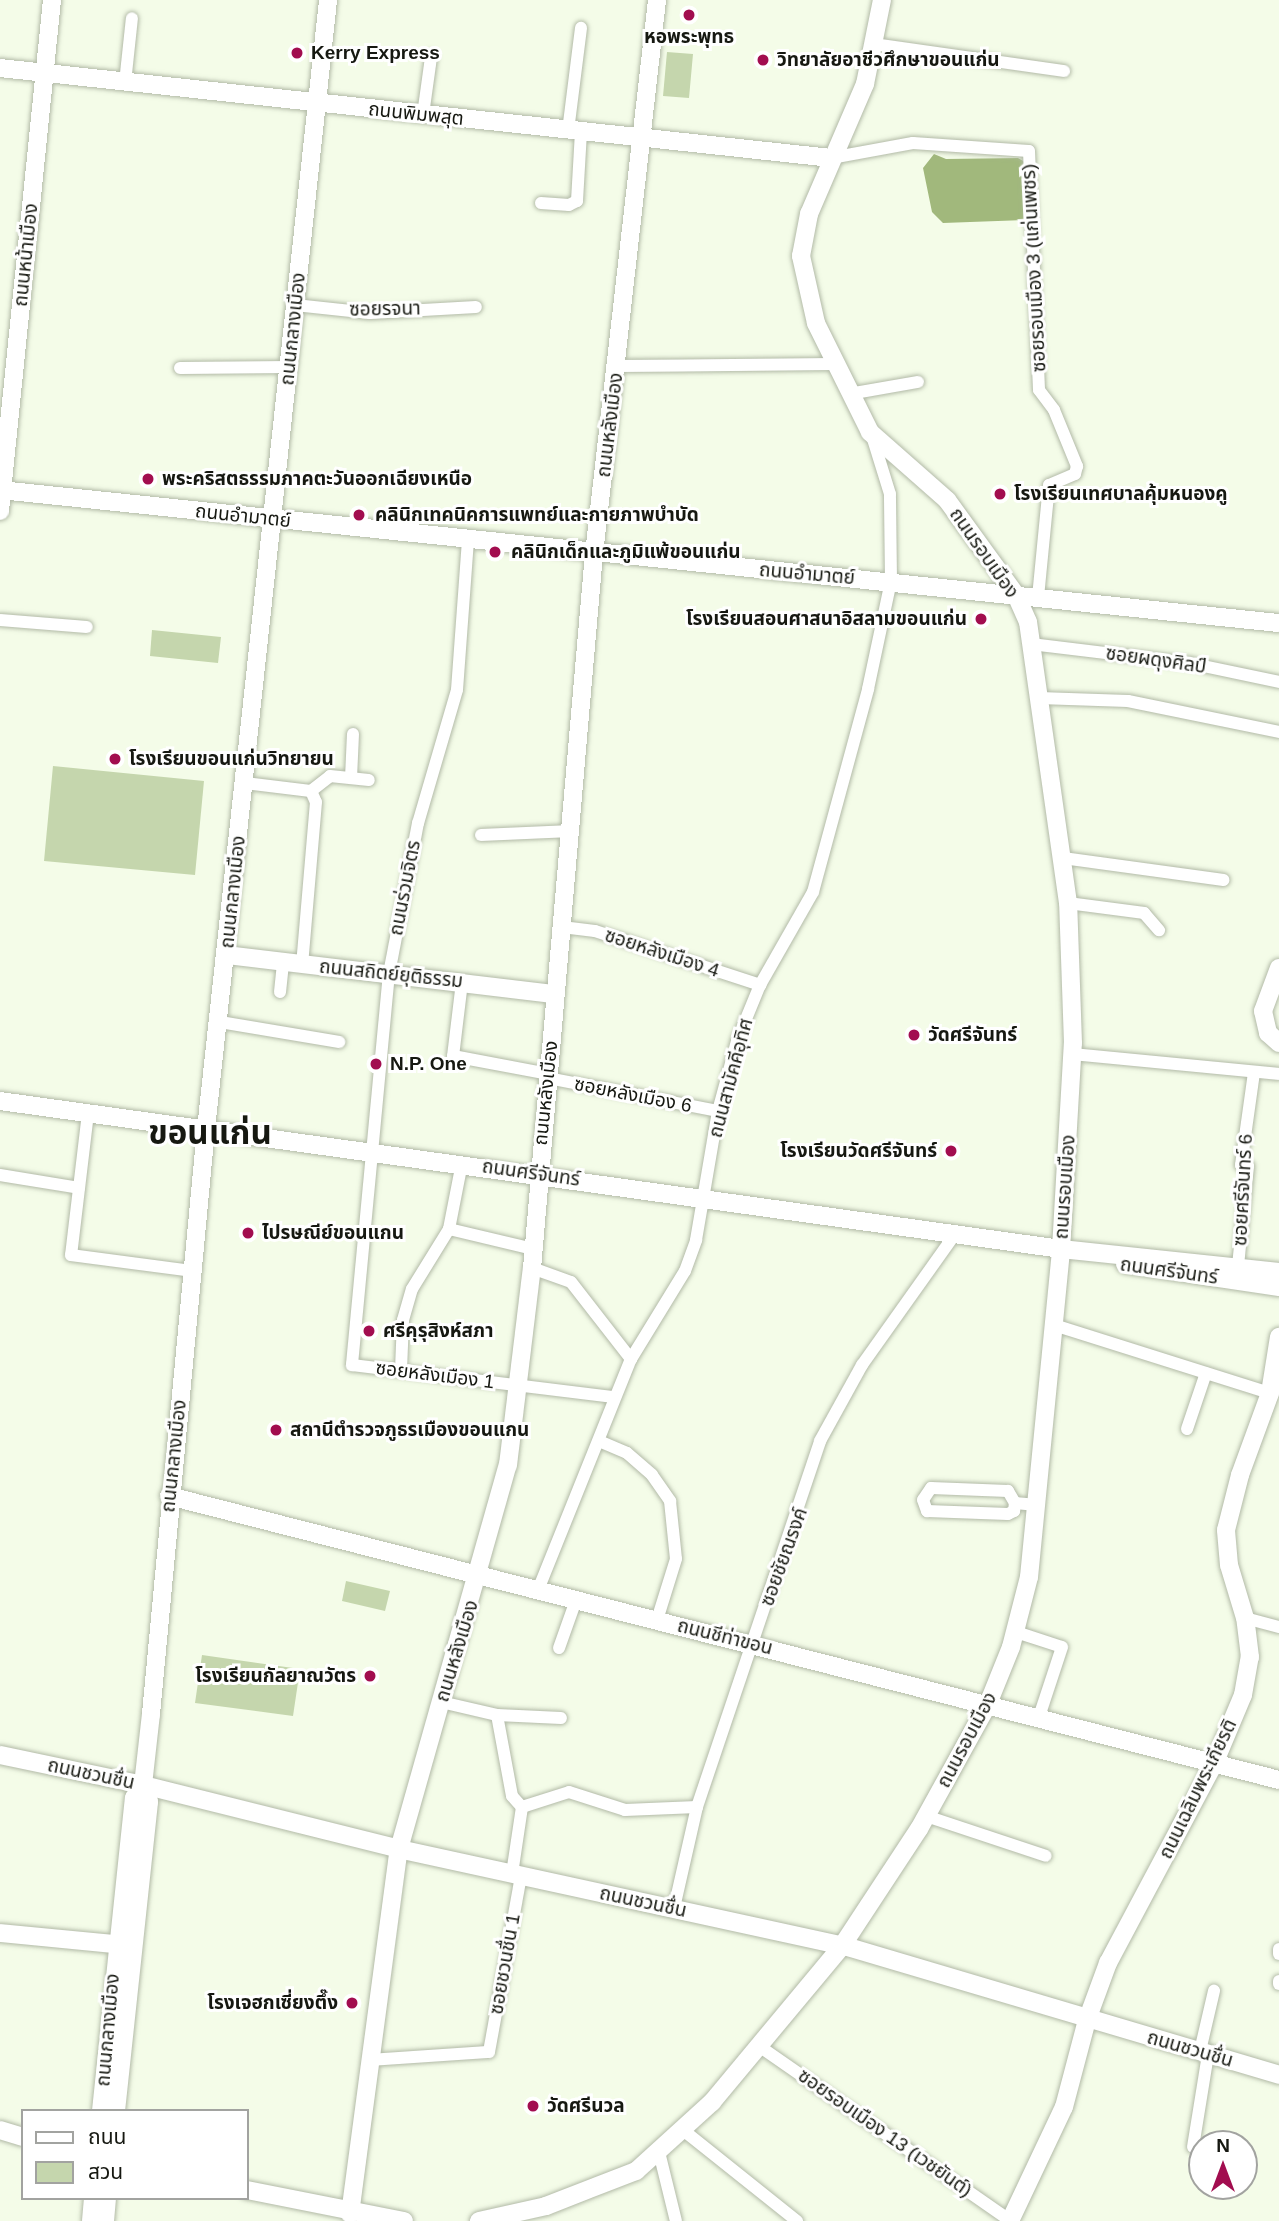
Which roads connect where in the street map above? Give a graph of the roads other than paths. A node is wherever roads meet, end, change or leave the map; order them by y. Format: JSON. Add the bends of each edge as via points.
{"nodes":[{"id":1,"x":52,"y":0,"type":"edge"},
{"id":2,"x":328,"y":0,"type":"edge"},
{"id":3,"x":657,"y":0,"type":"edge"},
{"id":4,"x":881,"y":0,"type":"edge"},
{"id":5,"x":132,"y":18,"type":"dead end"},
{"id":6,"x":581,"y":28,"type":"dead end"},
{"id":7,"x":874,"y":44,"type":"junction"},
{"id":8,"x":431,"y":57,"type":"dead end"},
{"id":9,"x":0,"y":68,"type":"edge"},
{"id":10,"x":1064,"y":71,"type":"dead end"},
{"id":11,"x":44,"y":74,"type":"junction"},
{"id":12,"x":125,"y":83,"type":"junction"},
{"id":13,"x":316,"y":103,"type":"junction"},
{"id":14,"x":423,"y":115,"type":"junction"},
{"id":15,"x":575,"y":132,"type":"junction"},
{"id":16,"x":640,"y":141,"type":"junction"},
{"id":17,"x":831,"y":158,"type":"junction"},
{"id":18,"x":541,"y":203,"type":"dead end"},
{"id":19,"x":295,"y":305,"type":"junction"},
{"id":20,"x":476,"y":307,"type":"dead end"},
{"id":21,"x":833,"y":364,"type":"junction"},
{"id":22,"x":617,"y":366,"type":"junction"},
{"id":23,"x":289,"y":367,"type":"junction"},
{"id":24,"x":180,"y":369,"type":"dead end"},
{"id":25,"x":918,"y":382,"type":"dead end"},
{"id":26,"x":849,"y":394,"type":"junction"},
{"id":27,"x":870,"y":432,"type":"junction"},
{"id":28,"x":1,"y":490,"type":"edge"},
{"id":29,"x":0,"y":510,"type":"edge"},
{"id":30,"x":272,"y":519,"type":"junction"},
{"id":31,"x":468,"y":541,"type":"junction"},
{"id":32,"x":594,"y":554,"type":"junction"},
{"id":33,"x":891,"y":582,"type":"junction"},
{"id":34,"x":1016,"y":595,"type":"junction"},
{"id":35,"x":1038,"y":598,"type":"junction"},
{"id":36,"x":0,"y":620,"type":"edge"},
{"id":37,"x":1279,"y":623,"type":"edge"},
{"id":38,"x":87,"y":627,"type":"dead end"},
{"id":39,"x":1031,"y":644,"type":"junction"},
{"id":40,"x":1279,"y":682,"type":"edge"},
{"id":41,"x":1039,"y":698,"type":"junction"},
{"id":42,"x":1279,"y":732,"type":"edge"},
{"id":43,"x":353,"y":734,"type":"dead end"},
{"id":44,"x":351,"y":778,"type":"junction"},
{"id":45,"x":369,"y":780,"type":"dead end"},
{"id":46,"x":245,"y":783,"type":"junction"},
{"id":47,"x":311,"y":791,"type":"junction"},
{"id":48,"x":571,"y":831,"type":"junction"},
{"id":49,"x":481,"y":835,"type":"dead end"},
{"id":50,"x":1063,"y":858,"type":"junction"},
{"id":51,"x":1224,"y":880,"type":"dead end"},
{"id":52,"x":1068,"y":903,"type":"junction"},
{"id":53,"x":562,"y":927,"type":"junction"},
{"id":54,"x":1159,"y":930,"type":"dead end"},
{"id":55,"x":226,"y":955,"type":"junction"},
{"id":56,"x":283,"y":962,"type":"junction"},
{"id":57,"x":302,"y":965,"type":"junction"},
{"id":58,"x":1279,"y":968,"type":"edge"},
{"id":59,"x":389,"y":973,"type":"junction"},
{"id":60,"x":462,"y":982,"type":"junction"},
{"id":61,"x":760,"y":985,"type":"junction"},
{"id":62,"x":280,"y":992,"type":"dead end"},
{"id":63,"x":555,"y":994,"type":"junction"},
{"id":64,"x":220,"y":1022,"type":"junction"},
{"id":65,"x":339,"y":1042,"type":"dead end"},
{"id":66,"x":1279,"y":1043,"type":"edge"},
{"id":67,"x":1073,"y":1054,"type":"junction"},
{"id":68,"x":1254,"y":1072,"type":"junction"},
{"id":69,"x":1279,"y":1074,"type":"edge"},
{"id":70,"x":548,"y":1076,"type":"junction"},
{"id":71,"x":0,"y":1101,"type":"edge"},
{"id":72,"x":718,"y":1111,"type":"junction"},
{"id":73,"x":88,"y":1113,"type":"junction"},
{"id":74,"x":206,"y":1129,"type":"junction"},
{"id":75,"x":373,"y":1151,"type":"junction"},
{"id":76,"x":462,"y":1163,"type":"junction"},
{"id":77,"x":538,"y":1174,"type":"junction"},
{"id":78,"x":0,"y":1175,"type":"edge"},
{"id":79,"x":79,"y":1188,"type":"junction"},
{"id":80,"x":702,"y":1198,"type":"junction"},
{"id":81,"x":449,"y":1229,"type":"junction"},
{"id":82,"x":955,"y":1234,"type":"junction"},
{"id":83,"x":533,"y":1249,"type":"junction"},
{"id":84,"x":1061,"y":1249,"type":"junction"},
{"id":85,"x":1238,"y":1266,"type":"junction"},
{"id":86,"x":532,"y":1268,"type":"junction"},
{"id":87,"x":193,"y":1271,"type":"junction"},
{"id":88,"x":1279,"y":1272,"type":"edge"},
{"id":89,"x":1279,"y":1287,"type":"edge"},
{"id":90,"x":1054,"y":1325,"type":"junction"},
{"id":91,"x":1279,"y":1337,"type":"edge"},
{"id":92,"x":631,"y":1359,"type":"junction"},
{"id":93,"x":352,"y":1366,"type":"joint"},
{"id":94,"x":401,"y":1370,"type":"junction"},
{"id":95,"x":1206,"y":1373,"type":"junction"},
{"id":96,"x":518,"y":1385,"type":"junction"},
{"id":97,"x":1270,"y":1393,"type":"junction"},
{"id":98,"x":614,"y":1397,"type":"junction"},
{"id":99,"x":1186,"y":1429,"type":"dead end"},
{"id":100,"x":599,"y":1441,"type":"junction"},
{"id":101,"x":169,"y":1496,"type":"junction"},
{"id":102,"x":1015,"y":1503,"type":"junction"},
{"id":103,"x":1037,"y":1505,"type":"junction"},
{"id":104,"x":480,"y":1575,"type":"junction"},
{"id":105,"x":538,"y":1590,"type":"junction"},
{"id":106,"x":576,"y":1600,"type":"junction"},
{"id":107,"x":1245,"y":1618,"type":"junction"},
{"id":108,"x":657,"y":1620,"type":"junction"},
{"id":109,"x":1279,"y":1627,"type":"edge"},
{"id":110,"x":1016,"y":1632,"type":"junction"},
{"id":111,"x":753,"y":1644,"type":"junction"},
{"id":112,"x":559,"y":1648,"type":"dead end"},
{"id":113,"x":441,"y":1702,"type":"junction"},
{"id":114,"x":988,"y":1704,"type":"junction"},
{"id":115,"x":498,"y":1715,"type":"junction"},
{"id":116,"x":1039,"y":1717,"type":"junction"},
{"id":117,"x":561,"y":1718,"type":"dead end"},
{"id":118,"x":0,"y":1755,"type":"edge"},
{"id":119,"x":1214,"y":1764,"type":"junction"},
{"id":120,"x":1279,"y":1780,"type":"edge"},
{"id":121,"x":143,"y":1785,"type":"junction"},
{"id":122,"x":522,"y":1807,"type":"junction"},
{"id":123,"x":697,"y":1807,"type":"junction"},
{"id":124,"x":926,"y":1816,"type":"junction"},
{"id":125,"x":399,"y":1849,"type":"junction"},
{"id":126,"x":1046,"y":1856,"type":"dead end"},
{"id":127,"x":516,"y":1875,"type":"junction"},
{"id":128,"x":674,"y":1908,"type":"junction"},
{"id":129,"x":0,"y":1933,"type":"edge"},
{"id":130,"x":125,"y":1945,"type":"junction"},
{"id":131,"x":842,"y":1946,"type":"junction"},
{"id":132,"x":1214,"y":1991,"type":"dead end"},
{"id":133,"x":1087,"y":2020,"type":"junction"},
{"id":134,"x":759,"y":2046,"type":"junction"},
{"id":135,"x":1204,"y":2053,"type":"junction"},
{"id":136,"x":368,"y":2060,"type":"junction"},
{"id":137,"x":1279,"y":2075,"type":"edge"},
{"id":138,"x":101,"y":2109,"type":"edge"},
{"id":139,"x":116,"y":2109,"type":"edge"},
{"id":140,"x":0,"y":2130,"type":"edge"},
{"id":141,"x":683,"y":2130,"type":"junction"},
{"id":142,"x":1195,"y":2130,"type":"edge"},
{"id":143,"x":21,"y":2136,"type":"edge"},
{"id":144,"x":659,"y":2152,"type":"junction"},
{"id":145,"x":248,"y":2190,"type":"edge"},
{"id":146,"x":93,"y":2200,"type":"edge"},
{"id":147,"x":107,"y":2200,"type":"edge"},
{"id":148,"x":349,"y":2214,"type":"junction"},
{"id":149,"x":90,"y":2221,"type":"edge"},
{"id":150,"x":105,"y":2221,"type":"edge"},
{"id":151,"x":404,"y":2221,"type":"edge"},
{"id":152,"x":479,"y":2221,"type":"edge"},
{"id":153,"x":676,"y":2221,"type":"edge"},
{"id":154,"x":797,"y":2221,"type":"edge"},
{"id":155,"x":1011,"y":2221,"type":"edge"}],
"edges":[{"from":1,"to":11,"type":"street","name":"ถนนหน้าเมือง"},
{"from":2,"to":13,"type":"street","name":"ถนนกลางเมือง"},
{"from":3,"to":16,"type":"street","name":"ถนนหลังเมือง"},
{"from":4,"to":7,"type":"street","name":"ถนนรอบเมือง"},
{"from":5,"to":12,"type":"street"},
{"from":6,"to":15,"type":"street"},
{"from":7,"to":10,"type":"street"},
{"from":7,"to":17,"type":"street","name":"ถนนรอบเมือง","via":[[865,84]]},
{"from":8,"to":14,"type":"street"},
{"from":9,"to":11,"type":"street","name":"ถนนพิมพสุต"},
{"from":11,"to":12,"type":"street","name":"ถนนพิมพสุต"},
{"from":11,"to":28,"type":"street","name":"ถนนหน้าเมือง"},
{"from":12,"to":13,"type":"street","name":"ถนนพิมพสุต"},
{"from":13,"to":14,"type":"street","name":"ถนนพิมพสุต"},
{"from":13,"to":19,"type":"street","name":"ถนนกลางเมือง"},
{"from":14,"to":15,"type":"street","name":"ถนนพิมพสุต"},
{"from":15,"to":16,"type":"street","name":"ถนนพิมพสุต"},
{"from":15,"to":18,"type":"street","via":[[577,201],[569,205]]},
{"from":16,"to":17,"type":"street","name":"ถนนพิมพสุต"},
{"from":16,"to":22,"type":"street","name":"ถนนหลังเมือง"},
{"from":17,"to":21,"type":"street","name":"ถนนรอบเมือง","via":[[802,233],[801,256],[816,323]]},
{"from":17,"to":35,"type":"street","name":"ซอยรอบเมือง 3 (แก่นเพชร)","via":[[913,143],[1029,151],[1040,390],[1077,466],[1075,474],[1049,485]]},
{"from":19,"to":20,"type":"street","name":"ซอยรจนา","via":[[370,313]]},
{"from":19,"to":23,"type":"street","name":"ถนนกลางเมือง"},
{"from":21,"to":22,"type":"street"},
{"from":21,"to":26,"type":"street","name":"ถนนรอบเมือง"},
{"from":22,"to":32,"type":"street","name":"ถนนหลังเมือง"},
{"from":23,"to":24,"type":"street"},
{"from":23,"to":30,"type":"street","name":"ถนนกลางเมือง"},
{"from":25,"to":26,"type":"street"},
{"from":26,"to":27,"type":"street","name":"ถนนรอบเมือง"},
{"from":27,"to":33,"type":"street","name":"ถนนสามัคคีอุทิศ","via":[[890,494]]},
{"from":27,"to":34,"type":"street","name":"ถนนรอบเมือง","via":[[947,500]]},
{"from":28,"to":29,"type":"street","name":"ถนนหน้าเมือง"},
{"from":28,"to":30,"type":"street","name":"ถนนอำมาตย์"},
{"from":30,"to":31,"type":"street","name":"ถนนอำมาตย์"},
{"from":30,"to":46,"type":"street","name":"ถนนกลางเมือง"},
{"from":31,"to":32,"type":"street","name":"ถนนอำมาตย์"},
{"from":31,"to":59,"type":"street","name":"ถนนร่วมจิตร","via":[[457,690],[418,823]]},
{"from":32,"to":33,"type":"street","name":"ถนนอำมาตย์"},
{"from":32,"to":48,"type":"street","name":"ถนนหลังเมือง"},
{"from":33,"to":34,"type":"street","name":"ถนนอำมาตย์"},
{"from":33,"to":61,"type":"street","name":"ถนนสามัคคีอุทิศ","via":[[868,689],[813,892]]},
{"from":34,"to":35,"type":"street","name":"ถนนอำมาตย์"},
{"from":34,"to":39,"type":"street","name":"ถนนรอบเมือง","via":[[1028,622]]},
{"from":35,"to":37,"type":"street","name":"ถนนอำมาตย์"},
{"from":36,"to":38,"type":"street"},
{"from":39,"to":40,"type":"street","name":"ซอยผดุงศิลป์","via":[[1189,663]]},
{"from":39,"to":41,"type":"street","name":"ถนนรอบเมือง"},
{"from":41,"to":42,"type":"street","via":[[1128,701]]},
{"from":41,"to":50,"type":"street","name":"ถนนรอบเมือง"},
{"from":43,"to":44,"type":"street"},
{"from":44,"to":45,"type":"street"},
{"from":44,"to":47,"type":"street","via":[[330,776]]},
{"from":46,"to":47,"type":"street"},
{"from":46,"to":55,"type":"street","name":"ถนนกลางเมือง"},
{"from":47,"to":57,"type":"street","via":[[316,802]]},
{"from":48,"to":49,"type":"street"},
{"from":48,"to":53,"type":"street","name":"ถนนหลังเมือง"},
{"from":50,"to":51,"type":"street"},
{"from":50,"to":52,"type":"street","name":"ถนนรอบเมือง"},
{"from":52,"to":54,"type":"street","via":[[1144,913]]},
{"from":52,"to":67,"type":"street","name":"ถนนรอบเมือง"},
{"from":53,"to":61,"type":"street","name":"ซอยหลังเมือง 4","via":[[595,931]]},
{"from":53,"to":63,"type":"street","name":"ถนนหลังเมือง"},
{"from":55,"to":56,"type":"street","name":"ถนนสถิตย์ยุติธรรม"},
{"from":55,"to":64,"type":"street","name":"ถนนกลางเมือง"},
{"from":56,"to":57,"type":"street","name":"ถนนสถิตย์ยุติธรรม"},
{"from":56,"to":62,"type":"street"},
{"from":57,"to":59,"type":"street","name":"ถนนสถิตย์ยุติธรรม"},
{"from":58,"to":66,"type":"street","via":[[1263,1012],[1268,1033]]},
{"from":59,"to":60,"type":"street","name":"ถนนสถิตย์ยุติธรรม"},
{"from":59,"to":75,"type":"street","name":"ถนนร่วมจิตร"},
{"from":60,"to":63,"type":"street","name":"ถนนสถิตย์ยุติธรรม"},
{"from":60,"to":70,"type":"street","name":"ซอยหลังเมือง 6","via":[[453,1056]]},
{"from":61,"to":72,"type":"street","name":"ถนนสามัคคีอุทิศ","via":[[737,1041]]},
{"from":63,"to":70,"type":"street","name":"ถนนหลังเมือง"},
{"from":64,"to":65,"type":"street"},
{"from":64,"to":74,"type":"street","name":"ถนนกลางเมือง"},
{"from":67,"to":68,"type":"street"},
{"from":67,"to":84,"type":"street","name":"ถนนรอบเมือง"},
{"from":68,"to":69,"type":"street"},
{"from":68,"to":85,"type":"street","name":"ซอยศรีจันทร์ 6","via":[[1241,1165],[1248,1166]]},
{"from":70,"to":72,"type":"street","name":"ซอยหลังเมือง 6"},
{"from":70,"to":77,"type":"street","name":"ถนนหลังเมือง"},
{"from":71,"to":73,"type":"street","name":"ถนนศรีจันทร์"},
{"from":72,"to":80,"type":"street","name":"ถนนสามัคคีอุทิศ"},
{"from":73,"to":74,"type":"street","name":"ถนนศรีจันทร์"},
{"from":73,"to":79,"type":"street"},
{"from":74,"to":75,"type":"street","name":"ถนนศรีจันทร์"},
{"from":74,"to":87,"type":"street","name":"ถนนกลางเมือง"},
{"from":75,"to":76,"type":"street","name":"ถนนศรีจันทร์"},
{"from":75,"to":93,"type":"street","name":"ถนนร่วมจิตร"},
{"from":76,"to":77,"type":"street","name":"ถนนศรีจันทร์"},
{"from":76,"to":81,"type":"street"},
{"from":77,"to":80,"type":"street","name":"ถนนศรีจันทร์"},
{"from":77,"to":83,"type":"street","name":"ถนนหลังเมือง"},
{"from":78,"to":79,"type":"street"},
{"from":79,"to":87,"type":"street","via":[[71,1255]]},
{"from":80,"to":82,"type":"street","name":"ถนนศรีจันทร์"},
{"from":80,"to":92,"type":"street","name":"ถนนสามัคคีอุทิศ","via":[[696,1240],[685,1271]]},
{"from":81,"to":83,"type":"street"},
{"from":81,"to":94,"type":"street","via":[[412,1289],[404,1320]]},
{"from":82,"to":84,"type":"street","name":"ถนนศรีจันทร์"},
{"from":82,"to":111,"type":"street","name":"ซอยชัยณรงค์","via":[[862,1366],[820,1441]]},
{"from":83,"to":86,"type":"street","name":"ถนนหลังเมือง"},
{"from":84,"to":85,"type":"street","name":"ถนนศรีจันทร์"},
{"from":84,"to":89,"type":"street","name":"ถนนศรีจันทร์","via":[[1088,1259]]},
{"from":84,"to":90,"type":"street","name":"ถนนรอบเมือง"},
{"from":85,"to":88,"type":"street","name":"ถนนศรีจันทร์"},
{"from":86,"to":92,"type":"street","via":[[571,1282]]},
{"from":86,"to":96,"type":"street","name":"ถนนหลังเมือง"},
{"from":87,"to":101,"type":"street","name":"ถนนกลางเมือง"},
{"from":90,"to":95,"type":"street"},
{"from":90,"to":103,"type":"street","name":"ถนนรอบเมือง"},
{"from":91,"to":97,"type":"street","name":"ถนนเฉลิมพระเกียรติ"},
{"from":92,"to":98,"type":"street","name":"ถนนสามัคคีอุทิศ"},
{"from":93,"to":94,"type":"street","name":"ซอยหลังเมือง 1"},
{"from":94,"to":96,"type":"street","name":"ซอยหลังเมือง 1"},
{"from":95,"to":97,"type":"street"},
{"from":95,"to":99,"type":"street"},
{"from":96,"to":98,"type":"street","name":"ซอยหลังเมือง 1"},
{"from":96,"to":104,"type":"street","name":"ถนนหลังเมือง","via":[[508,1465]]},
{"from":97,"to":107,"type":"street","name":"ถนนเฉลิมพระเกียรติ","via":[[1226,1530],[1229,1565]]},
{"from":98,"to":100,"type":"street","name":"ถนนสามัคคีอุทิศ"},
{"from":100,"to":105,"type":"street","name":"ถนนสามัคคีอุทิศ"},
{"from":100,"to":108,"type":"street","via":[[627,1453],[652,1475],[670,1501],[676,1559]]},
{"from":101,"to":104,"type":"street","name":"ถนนชีท่าขอน"},
{"from":101,"to":121,"type":"street","name":"ถนนกลางเมือง"},
{"from":102,"to":102,"type":"street","via":[[1008,1514],[927,1511],[923,1500],[932,1488],[1008,1491]]},
{"from":102,"to":103,"type":"street"},
{"from":103,"to":110,"type":"street","name":"ถนนรอบเมือง"},
{"from":104,"to":105,"type":"street","name":"ถนนชีท่าขอน"},
{"from":104,"to":113,"type":"street","name":"ถนนหลังเมือง"},
{"from":105,"to":106,"type":"street","name":"ถนนชีท่าขอน"},
{"from":106,"to":108,"type":"street","name":"ถนนชีท่าขอน"},
{"from":106,"to":112,"type":"street"},
{"from":107,"to":109,"type":"street"},
{"from":107,"to":119,"type":"street","name":"ถนนเฉลิมพระเกียรติ","via":[[1250,1657],[1243,1695]]},
{"from":108,"to":111,"type":"street","name":"ถนนชีท่าขอน"},
{"from":110,"to":114,"type":"street","name":"ถนนรอบเมือง"},
{"from":110,"to":116,"type":"street","via":[[1062,1647]]},
{"from":111,"to":114,"type":"street","name":"ถนนชีท่าขอน"},
{"from":111,"to":123,"type":"street","name":"ซอยชัยณรงค์"},
{"from":113,"to":115,"type":"street"},
{"from":113,"to":125,"type":"street","name":"ถนนหลังเมือง"},
{"from":114,"to":116,"type":"street","name":"ถนนชีท่าขอน"},
{"from":114,"to":124,"type":"street","name":"ถนนรอบเมือง"},
{"from":115,"to":117,"type":"street"},
{"from":115,"to":122,"type":"street","via":[[512,1796]]},
{"from":116,"to":119,"type":"street","name":"ถนนชีท่าขอน"},
{"from":118,"to":121,"type":"street","name":"ถนนชวนชื่น"},
{"from":119,"to":120,"type":"street","name":"ถนนชีท่าขอน"},
{"from":119,"to":133,"type":"street","name":"ถนนเฉลิมพระเกียรติ","via":[[1108,1963]]},
{"from":121,"to":125,"type":"street","name":"ถนนชวนชื่น"},
{"from":121,"to":130,"type":"street","name":"ถนนกลางเมือง","via":[[149,1802]]},
{"from":122,"to":123,"type":"street","via":[[569,1792],[625,1810]]},
{"from":122,"to":127,"type":"street","name":"ซอยชวนชื่น 1"},
{"from":123,"to":128,"type":"street","name":"ซอยชัยณรงค์"},
{"from":124,"to":126,"type":"street"},
{"from":124,"to":131,"type":"street","name":"ถนนรอบเมือง"},
{"from":125,"to":127,"type":"street","name":"ถนนชวนชื่น"},
{"from":125,"to":136,"type":"street","name":"ถนนหลังเมือง"},
{"from":127,"to":128,"type":"street","name":"ถนนชวนชื่น"},
{"from":127,"to":136,"type":"street","name":"ซอยชวนชื่น 1","via":[[489,2052]]},
{"from":128,"to":131,"type":"street","name":"ถนนชวนชื่น"},
{"from":129,"to":130,"type":"street"},
{"from":130,"to":138,"type":"street","name":"ถนนกลางเมือง"},
{"from":130,"to":139,"type":"street","name":"ถนนกลางเมือง"},
{"from":131,"to":133,"type":"street","name":"ถนนชวนชื่น"},
{"from":131,"to":134,"type":"street","name":"ถนนรอบเมือง"},
{"from":132,"to":135,"type":"street"},
{"from":133,"to":135,"type":"street","name":"ถนนชวนชื่น"},
{"from":133,"to":155,"type":"street","name":"ถนนเฉลิมพระเกียรติ","via":[[1064,2107]]},
{"from":134,"to":141,"type":"street","name":"ถนนรอบเมือง"},
{"from":134,"to":155,"type":"street","name":"ซอยรอบเมือง 13 (เวชยันต์)"},
{"from":135,"to":137,"type":"street","name":"ถนนชวนชื่น"},
{"from":135,"to":142,"type":"street"},
{"from":136,"to":148,"type":"street","name":"ถนนหลังเมือง"},
{"from":140,"to":143,"type":"street"},
{"from":141,"to":144,"type":"street","name":"ถนนรอบเมือง"},
{"from":141,"to":154,"type":"street"},
{"from":144,"to":152,"type":"street","name":"ถนนรอบเมือง","via":[[636,2171],[545,2206]]},
{"from":144,"to":153,"type":"street"},
{"from":145,"to":148,"type":"street"},
{"from":146,"to":149,"type":"street"},
{"from":147,"to":150,"type":"street"},
{"from":148,"to":151,"type":"street"}]}
